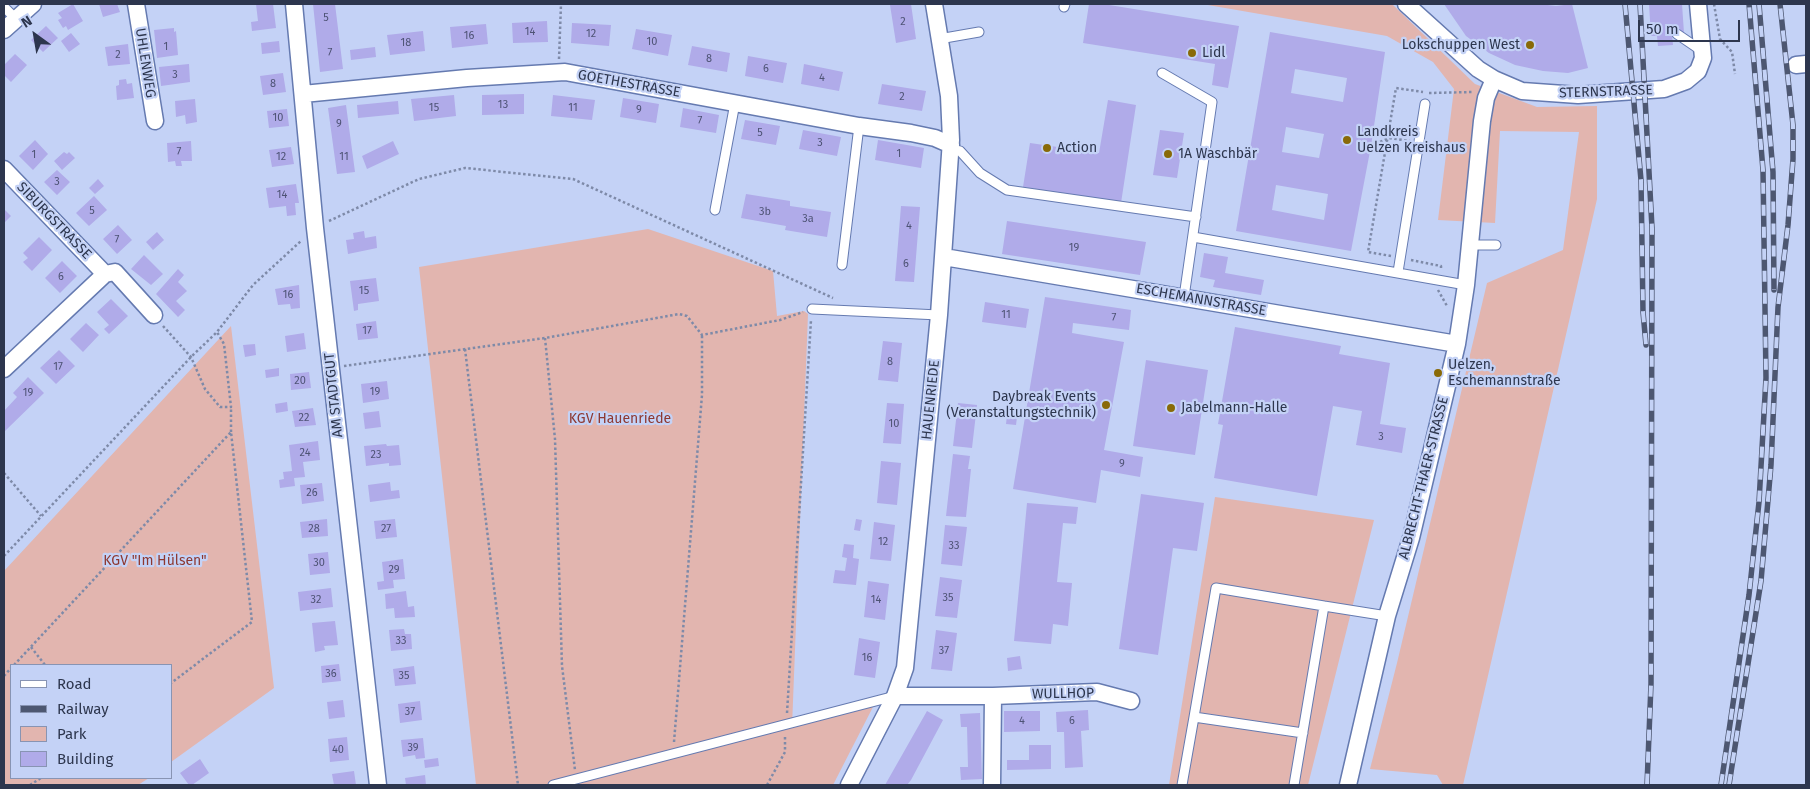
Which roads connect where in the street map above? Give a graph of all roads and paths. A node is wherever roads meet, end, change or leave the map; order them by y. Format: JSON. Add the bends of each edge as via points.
{"nodes":[{"id":1,"x":33,"y":4,"type":"edge"},
{"id":2,"x":136,"y":4,"type":"edge"},
{"id":3,"x":294,"y":4,"type":"edge"},
{"id":4,"x":561,"y":4,"type":"edge"},
{"id":5,"x":934,"y":4,"type":"edge"},
{"id":6,"x":1406,"y":4,"type":"edge"},
{"id":7,"x":1698,"y":4,"type":"edge"},
{"id":8,"x":1714,"y":4,"type":"edge"},
{"id":9,"x":4,"y":6,"type":"edge"},
{"id":10,"x":10,"y":25,"type":"edge"},
{"id":11,"x":979,"y":32,"type":"dead end"},
{"id":12,"x":1677,"y":34,"type":"dead end"},
{"id":13,"x":939,"y":39,"type":"junction"},
{"id":14,"x":1702,"y":51,"type":"junction"},
{"id":15,"x":558,"y":73,"type":"junction"},
{"id":16,"x":1162,"y":73,"type":"dead end"},
{"id":17,"x":1735,"y":74,"type":"dead end"},
{"id":18,"x":1494,"y":80,"type":"junction"},
{"id":19,"x":304,"y":94,"type":"junction"},
{"id":20,"x":735,"y":103,"type":"junction"},
{"id":21,"x":1424,"y":104,"type":"dead end"},
{"id":22,"x":155,"y":121,"type":"dead end"},
{"id":23,"x":859,"y":126,"type":"junction"},
{"id":24,"x":1418,"y":142,"type":"junction"},
{"id":25,"x":1371,"y":146,"type":"dead end"},
{"id":26,"x":951,"y":147,"type":"junction"},
{"id":27,"x":4,"y":169,"type":"edge"},
{"id":28,"x":714,"y":210,"type":"dead end"},
{"id":29,"x":1196,"y":217,"type":"junction"},
{"id":30,"x":315,"y":228,"type":"junction"},
{"id":31,"x":1193,"y":237,"type":"junction"},
{"id":32,"x":1468,"y":245,"type":"junction"},
{"id":33,"x":1496,"y":246,"type":"dead end"},
{"id":34,"x":944,"y":257,"type":"junction"},
{"id":35,"x":842,"y":265,"type":"dead end"},
{"id":36,"x":1398,"y":272,"type":"junction"},
{"id":37,"x":104,"y":274,"type":"junction"},
{"id":38,"x":1466,"y":286,"type":"junction"},
{"id":39,"x":1184,"y":297,"type":"junction"},
{"id":40,"x":839,"y":300,"type":"dead end"},
{"id":41,"x":812,"y":309,"type":"junction"},
{"id":42,"x":154,"y":315,"type":"joint"},
{"id":43,"x":940,"y":315,"type":"junction"},
{"id":44,"x":217,"y":332,"type":"junction"},
{"id":45,"x":702,"y":335,"type":"junction"},
{"id":46,"x":545,"y":338,"type":"junction"},
{"id":47,"x":1457,"y":344,"type":"junction"},
{"id":48,"x":464,"y":349,"type":"junction"},
{"id":49,"x":191,"y":357,"type":"junction"},
{"id":50,"x":331,"y":367,"type":"junction"},
{"id":51,"x":4,"y":369,"type":"edge"},
{"id":52,"x":231,"y":407,"type":"junction"},
{"id":53,"x":230,"y":432,"type":"junction"},
{"id":54,"x":4,"y":473,"type":"edge"},
{"id":55,"x":41,"y":516,"type":"junction"},
{"id":56,"x":4,"y":556,"type":"edge"},
{"id":57,"x":1324,"y":606,"type":"junction"},
{"id":58,"x":1387,"y":616,"type":"junction"},
{"id":59,"x":30,"y":647,"type":"junction"},
{"id":60,"x":15,"y":664,"type":"edge"},
{"id":61,"x":44,"y":664,"type":"edge"},
{"id":62,"x":172,"y":682,"type":"edge"},
{"id":63,"x":896,"y":696,"type":"junction"},
{"id":64,"x":993,"y":696,"type":"junction"},
{"id":65,"x":1131,"y":701,"type":"dead end"},
{"id":66,"x":1194,"y":717,"type":"junction"},
{"id":67,"x":786,"y":724,"type":"junction"},
{"id":68,"x":1303,"y":733,"type":"junction"},
{"id":69,"x":672,"y":755,"type":"junction"},
{"id":70,"x":576,"y":780,"type":"junction"},
{"id":71,"x":378,"y":785,"type":"edge"},
{"id":72,"x":518,"y":785,"type":"edge"},
{"id":73,"x":553,"y":785,"type":"edge"},
{"id":74,"x":767,"y":785,"type":"edge"},
{"id":75,"x":849,"y":785,"type":"edge"},
{"id":76,"x":992,"y":785,"type":"edge"},
{"id":77,"x":1182,"y":785,"type":"edge"},
{"id":78,"x":1294,"y":785,"type":"edge"},
{"id":79,"x":1348,"y":785,"type":"edge"}],
"edges":[{"from":1,"to":10,"type":"street"},
{"from":2,"to":22,"type":"street","name":"UHLENWEG"},
{"from":3,"to":19,"type":"street","name":"AM STADTGUT"},
{"from":4,"to":15,"type":"path"},
{"from":5,"to":13,"type":"street","name":"HAUENRIEDE"},
{"from":6,"to":18,"type":"street","name":"STERNSTRASSE"},
{"from":7,"to":14,"type":"street"},
{"from":8,"to":17,"type":"path","via":[[1720,39],[1732,52]]},
{"from":9,"to":10,"type":"lane"},
{"from":11,"to":13,"type":"lane"},
{"from":12,"to":14,"type":"lane"},
{"from":13,"to":26,"type":"street","name":"HAUENRIEDE","via":[[952,121]]},
{"from":14,"to":18,"type":"street","name":"STERNSTRASSE","via":[[1698,71],[1686,81],[1664,89],[1578,95],[1522,91]]},
{"from":15,"to":19,"type":"street","name":"GOETHESTRASSE","via":[[466,78]]},
{"from":15,"to":20,"type":"street","name":"GOETHESTRASSE"},
{"from":16,"to":29,"type":"lane","via":[[1212,102]]},
{"from":18,"to":32,"type":"street","name":"ALBRECHT-THAER-STRASSE","via":[[1486,98],[1482,121]]},
{"from":19,"to":30,"type":"street","name":"AM STADTGUT"},
{"from":20,"to":23,"type":"street","name":"GOETHESTRASSE"},
{"from":20,"to":28,"type":"lane"},
{"from":21,"to":24,"type":"lane"},
{"from":23,"to":26,"type":"street","name":"GOETHESTRASSE","via":[[935,138]]},
{"from":23,"to":35,"type":"lane"},
{"from":24,"to":25,"type":"path","via":[[1389,138]]},
{"from":24,"to":36,"type":"lane"},
{"from":26,"to":29,"type":"lane","via":[[960,151],[980,173],[1007,190]]},
{"from":26,"to":34,"type":"street","name":"HAUENRIEDE"},
{"from":27,"to":37,"type":"street","name":"SIBURGSTRASSE"},
{"from":29,"to":31,"type":"lane"},
{"from":30,"to":40,"type":"path","via":[[419,179],[465,168],[574,179]]},
{"from":30,"to":44,"type":"path","via":[[253,286]]},
{"from":30,"to":50,"type":"street","name":"AM STADTGUT"},
{"from":31,"to":36,"type":"lane"},
{"from":31,"to":39,"type":"lane"},
{"from":32,"to":33,"type":"lane"},
{"from":32,"to":38,"type":"street","name":"ALBRECHT-THAER-STRASSE"},
{"from":34,"to":39,"type":"street","name":"ESCHEMANNSTRASSE"},
{"from":34,"to":43,"type":"street","name":"HAUENRIEDE"},
{"from":36,"to":38,"type":"lane"},
{"from":37,"to":42,"type":"street","name":"SIBURGSTRASSE","via":[[115,272]]},
{"from":37,"to":51,"type":"street"},
{"from":38,"to":47,"type":"street","name":"ALBRECHT-THAER-STRASSE"},
{"from":39,"to":47,"type":"street","name":"ESCHEMANNSTRASSE"},
{"from":41,"to":43,"type":"lane"},
{"from":41,"to":45,"type":"path","via":[[780,320]]},
{"from":41,"to":67,"type":"path"},
{"from":42,"to":49,"type":"path"},
{"from":43,"to":63,"type":"street","name":"HAUENRIEDE","via":[[905,668]]},
{"from":44,"to":49,"type":"path"},
{"from":44,"to":52,"type":"path","via":[[224,344]]},
{"from":45,"to":46,"type":"path","via":[[687,316],[679,314]]},
{"from":45,"to":69,"type":"path","via":[[702,396]]},
{"from":46,"to":48,"type":"path"},
{"from":46,"to":70,"type":"path","via":[[555,439],[562,666]]},
{"from":47,"to":58,"type":"street","name":"ALBRECHT-THAER-STRASSE","via":[[1411,538]]},
{"from":48,"to":50,"type":"path"},
{"from":48,"to":72,"type":"path"},
{"from":49,"to":52,"type":"path","via":[[204,389],[220,407]]},
{"from":49,"to":55,"type":"path"},
{"from":50,"to":71,"type":"street","name":"AM STADTGUT"},
{"from":52,"to":53,"type":"path"},
{"from":53,"to":59,"type":"path"},
{"from":53,"to":62,"type":"path","via":[[252,622]]},
{"from":54,"to":55,"type":"path"},
{"from":55,"to":56,"type":"path"},
{"from":57,"to":58,"type":"lane"},
{"from":57,"to":66,"type":"lane","via":[[1216,588]]},
{"from":57,"to":68,"type":"lane"},
{"from":58,"to":79,"type":"street","name":"ALBRECHT-THAER-STRASSE"},
{"from":59,"to":60,"type":"path"},
{"from":59,"to":61,"type":"path"},
{"from":63,"to":64,"type":"street","name":"WULLHOP"},
{"from":63,"to":67,"type":"lane"},
{"from":63,"to":75,"type":"street","name":"HAUENRIEDE"},
{"from":64,"to":65,"type":"street","name":"WULLHOP","via":[[1097,692]]},
{"from":64,"to":76,"type":"street"},
{"from":66,"to":68,"type":"lane"},
{"from":66,"to":77,"type":"lane"},
{"from":67,"to":69,"type":"lane"},
{"from":67,"to":74,"type":"path","via":[[785,752]]},
{"from":68,"to":78,"type":"lane"},
{"from":69,"to":70,"type":"lane"},
{"from":70,"to":73,"type":"lane"}]}
